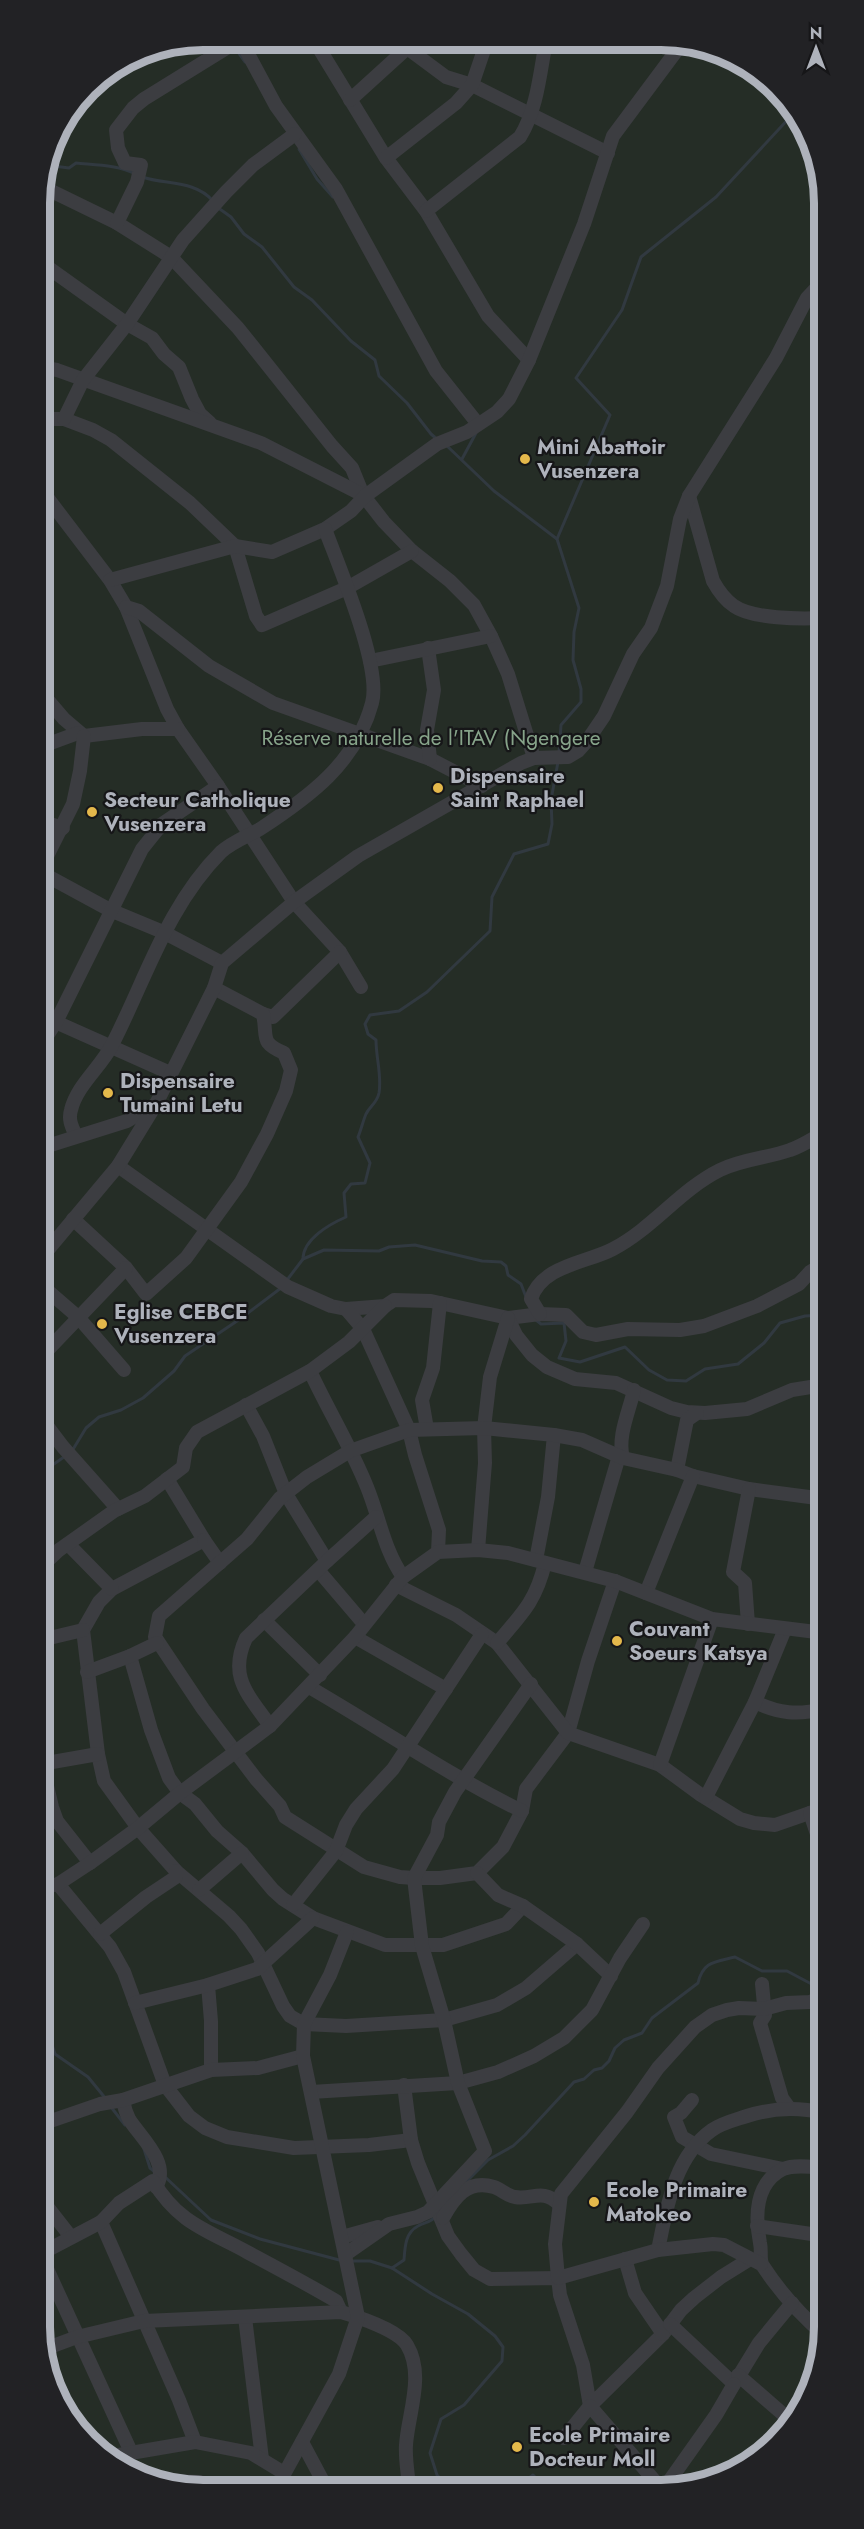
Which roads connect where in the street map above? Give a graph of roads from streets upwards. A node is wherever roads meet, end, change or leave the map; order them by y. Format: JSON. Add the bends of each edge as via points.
{"nodes":[{"id":1,"x":224,"y":50,"type":"edge"},
{"id":2,"x":245,"y":50,"type":"edge"},
{"id":3,"x":320,"y":50,"type":"edge"},
{"id":4,"x":404,"y":50,"type":"edge"},
{"id":5,"x":417,"y":50,"type":"edge"},
{"id":6,"x":484,"y":50,"type":"edge"},
{"id":7,"x":544,"y":50,"type":"edge"},
{"id":8,"x":676,"y":51,"type":"edge"},
{"id":9,"x":472,"y":86,"type":"junction"},
{"id":10,"x":350,"y":100,"type":"junction"},
{"id":11,"x":530,"y":116,"type":"junction"},
{"id":12,"x":295,"y":134,"type":"junction"},
{"id":13,"x":608,"y":153,"type":"junction"},
{"id":14,"x":386,"y":158,"type":"junction"},
{"id":15,"x":50,"y":190,"type":"edge"},
{"id":16,"x":426,"y":211,"type":"junction"},
{"id":17,"x":117,"y":223,"type":"junction"},
{"id":18,"x":171,"y":257,"type":"junction"},
{"id":19,"x":50,"y":269,"type":"edge"},
{"id":20,"x":50,"y":270,"type":"edge"},
{"id":21,"x":55,"y":272,"type":"junction"},
{"id":22,"x":814,"y":291,"type":"edge"},
{"id":23,"x":127,"y":324,"type":"junction"},
{"id":24,"x":529,"y":360,"type":"junction"},
{"id":25,"x":50,"y":370,"type":"edge"},
{"id":26,"x":83,"y":380,"type":"junction"},
{"id":27,"x":50,"y":419,"type":"edge"},
{"id":28,"x":64,"y":419,"type":"junction"},
{"id":29,"x":218,"y":426,"type":"junction"},
{"id":30,"x":473,"y":428,"type":"junction"},
{"id":31,"x":364,"y":495,"type":"junction"},
{"id":32,"x":689,"y":496,"type":"junction"},
{"id":33,"x":50,"y":501,"type":"edge"},
{"id":34,"x":325,"y":529,"type":"junction"},
{"id":35,"x":235,"y":546,"type":"junction"},
{"id":36,"x":412,"y":551,"type":"junction"},
{"id":37,"x":110,"y":580,"type":"junction"},
{"id":38,"x":347,"y":588,"type":"junction"},
{"id":39,"x":126,"y":607,"type":"junction"},
{"id":40,"x":814,"y":618,"type":"edge"},
{"id":41,"x":491,"y":636,"type":"junction"},
{"id":42,"x":428,"y":648,"type":"junction"},
{"id":43,"x":370,"y":661,"type":"junction"},
{"id":44,"x":50,"y":701,"type":"edge"},
{"id":45,"x":178,"y":729,"type":"junction"},
{"id":46,"x":81,"y":734,"type":"junction"},
{"id":47,"x":360,"y":734,"type":"junction"},
{"id":48,"x":50,"y":744,"type":"edge"},
{"id":49,"x":534,"y":758,"type":"junction"},
{"id":50,"x":430,"y":759,"type":"junction"},
{"id":51,"x":218,"y":786,"type":"junction"},
{"id":52,"x":482,"y":786,"type":"junction"},
{"id":53,"x":50,"y":824,"type":"edge"},
{"id":54,"x":63,"y":828,"type":"junction"},
{"id":55,"x":250,"y":835,"type":"junction"},
{"id":56,"x":50,"y":852,"type":"edge"},
{"id":57,"x":50,"y":877,"type":"edge"},
{"id":58,"x":294,"y":902,"type":"junction"},
{"id":59,"x":110,"y":910,"type":"junction"},
{"id":60,"x":163,"y":932,"type":"junction"},
{"id":61,"x":340,"y":952,"type":"junction"},
{"id":62,"x":222,"y":963,"type":"junction"},
{"id":63,"x":361,"y":987,"type":"dead end"},
{"id":64,"x":214,"y":988,"type":"junction"},
{"id":65,"x":263,"y":1014,"type":"junction"},
{"id":66,"x":50,"y":1019,"type":"edge"},
{"id":67,"x":56,"y":1022,"type":"junction"},
{"id":68,"x":50,"y":1031,"type":"edge"},
{"id":69,"x":111,"y":1047,"type":"junction"},
{"id":70,"x":170,"y":1073,"type":"junction"},
{"id":71,"x":156,"y":1104,"type":"junction"},
{"id":72,"x":76,"y":1136,"type":"junction"},
{"id":73,"x":814,"y":1138,"type":"edge"},
{"id":74,"x":50,"y":1145,"type":"edge"},
{"id":75,"x":118,"y":1166,"type":"junction"},
{"id":76,"x":73,"y":1219,"type":"junction"},
{"id":77,"x":209,"y":1229,"type":"junction"},
{"id":78,"x":50,"y":1247,"type":"edge"},
{"id":79,"x":126,"y":1268,"type":"junction"},
{"id":80,"x":814,"y":1270,"type":"edge"},
{"id":81,"x":50,"y":1293,"type":"edge"},
{"id":82,"x":440,"y":1303,"type":"junction"},
{"id":83,"x":385,"y":1306,"type":"junction"},
{"id":84,"x":346,"y":1309,"type":"junction"},
{"id":85,"x":535,"y":1315,"type":"junction"},
{"id":86,"x":78,"y":1317,"type":"junction"},
{"id":87,"x":508,"y":1318,"type":"junction"},
{"id":88,"x":363,"y":1329,"type":"junction"},
{"id":89,"x":50,"y":1347,"type":"edge"},
{"id":90,"x":124,"y":1370,"type":"dead end"},
{"id":91,"x":310,"y":1371,"type":"junction"},
{"id":92,"x":814,"y":1386,"type":"edge"},
{"id":93,"x":634,"y":1390,"type":"junction"},
{"id":94,"x":246,"y":1406,"type":"junction"},
{"id":95,"x":697,"y":1413,"type":"junction"},
{"id":96,"x":484,"y":1428,"type":"junction"},
{"id":97,"x":427,"y":1429,"type":"junction"},
{"id":98,"x":50,"y":1430,"type":"edge"},
{"id":99,"x":409,"y":1430,"type":"junction"},
{"id":100,"x":554,"y":1435,"type":"junction"},
{"id":101,"x":350,"y":1451,"type":"junction"},
{"id":102,"x":621,"y":1457,"type":"junction"},
{"id":103,"x":676,"y":1470,"type":"junction"},
{"id":104,"x":693,"y":1476,"type":"junction"},
{"id":105,"x":167,"y":1479,"type":"junction"},
{"id":106,"x":749,"y":1489,"type":"junction"},
{"id":107,"x":286,"y":1494,"type":"junction"},
{"id":108,"x":814,"y":1497,"type":"edge"},
{"id":109,"x":118,"y":1509,"type":"junction"},
{"id":110,"x":376,"y":1517,"type":"junction"},
{"id":111,"x":204,"y":1540,"type":"junction"},
{"id":112,"x":68,"y":1544,"type":"junction"},
{"id":113,"x":478,"y":1550,"type":"junction"},
{"id":114,"x":438,"y":1552,"type":"junction"},
{"id":115,"x":50,"y":1559,"type":"edge"},
{"id":116,"x":541,"y":1562,"type":"junction"},
{"id":117,"x":220,"y":1563,"type":"junction"},
{"id":118,"x":322,"y":1565,"type":"junction"},
{"id":119,"x":585,"y":1572,"type":"junction"},
{"id":120,"x":400,"y":1581,"type":"junction"},
{"id":121,"x":615,"y":1581,"type":"junction"},
{"id":122,"x":112,"y":1589,"type":"junction"},
{"id":123,"x":646,"y":1593,"type":"junction"},
{"id":124,"x":712,"y":1618,"type":"junction"},
{"id":125,"x":264,"y":1620,"type":"junction"},
{"id":126,"x":364,"y":1624,"type":"junction"},
{"id":127,"x":748,"y":1624,"type":"junction"},
{"id":128,"x":785,"y":1629,"type":"junction"},
{"id":129,"x":83,"y":1630,"type":"junction"},
{"id":130,"x":814,"y":1632,"type":"edge"},
{"id":131,"x":482,"y":1634,"type":"junction"},
{"id":132,"x":355,"y":1637,"type":"junction"},
{"id":133,"x":50,"y":1638,"type":"edge"},
{"id":134,"x":157,"y":1643,"type":"junction"},
{"id":135,"x":496,"y":1643,"type":"junction"},
{"id":136,"x":130,"y":1656,"type":"junction"},
{"id":137,"x":87,"y":1672,"type":"junction"},
{"id":138,"x":320,"y":1675,"type":"junction"},
{"id":139,"x":531,"y":1684,"type":"junction"},
{"id":140,"x":309,"y":1687,"type":"junction"},
{"id":141,"x":446,"y":1689,"type":"junction"},
{"id":142,"x":755,"y":1702,"type":"junction"},
{"id":143,"x":814,"y":1711,"type":"edge"},
{"id":144,"x":270,"y":1726,"type":"junction"},
{"id":145,"x":568,"y":1732,"type":"junction"},
{"id":146,"x":408,"y":1746,"type":"junction"},
{"id":147,"x":234,"y":1751,"type":"junction"},
{"id":148,"x":98,"y":1754,"type":"junction"},
{"id":149,"x":50,"y":1762,"type":"edge"},
{"id":150,"x":660,"y":1765,"type":"junction"},
{"id":151,"x":463,"y":1780,"type":"junction"},
{"id":152,"x":180,"y":1793,"type":"junction"},
{"id":153,"x":50,"y":1796,"type":"edge"},
{"id":154,"x":706,"y":1797,"type":"junction"},
{"id":155,"x":522,"y":1811,"type":"junction"},
{"id":156,"x":814,"y":1812,"type":"edge"},
{"id":157,"x":810,"y":1813,"type":"junction"},
{"id":158,"x":814,"y":1825,"type":"edge"},
{"id":159,"x":138,"y":1828,"type":"junction"},
{"id":160,"x":336,"y":1851,"type":"junction"},
{"id":161,"x":242,"y":1852,"type":"junction"},
{"id":162,"x":90,"y":1863,"type":"junction"},
{"id":163,"x":176,"y":1871,"type":"junction"},
{"id":164,"x":477,"y":1873,"type":"junction"},
{"id":165,"x":414,"y":1878,"type":"junction"},
{"id":166,"x":58,"y":1884,"type":"junction"},
{"id":167,"x":50,"y":1886,"type":"edge"},
{"id":168,"x":199,"y":1890,"type":"junction"},
{"id":169,"x":292,"y":1905,"type":"junction"},
{"id":170,"x":523,"y":1906,"type":"junction"},
{"id":171,"x":313,"y":1918,"type":"junction"},
{"id":172,"x":643,"y":1924,"type":"dead end"},
{"id":173,"x":347,"y":1932,"type":"junction"},
{"id":174,"x":100,"y":1934,"type":"junction"},
{"id":175,"x":577,"y":1944,"type":"junction"},
{"id":176,"x":422,"y":1946,"type":"junction"},
{"id":177,"x":263,"y":1965,"type":"junction"},
{"id":178,"x":611,"y":1976,"type":"junction"},
{"id":179,"x":762,"y":1984,"type":"dead end"},
{"id":180,"x":208,"y":1985,"type":"junction"},
{"id":181,"x":814,"y":2000,"type":"edge"},
{"id":182,"x":135,"y":2002,"type":"junction"},
{"id":183,"x":764,"y":2009,"type":"junction"},
{"id":184,"x":444,"y":2020,"type":"junction"},
{"id":185,"x":304,"y":2024,"type":"junction"},
{"id":186,"x":303,"y":2056,"type":"junction"},
{"id":187,"x":211,"y":2070,"type":"junction"},
{"id":188,"x":458,"y":2083,"type":"junction"},
{"id":189,"x":165,"y":2085,"type":"junction"},
{"id":190,"x":404,"y":2085,"type":"junction"},
{"id":191,"x":311,"y":2092,"type":"junction"},
{"id":192,"x":119,"y":2100,"type":"junction"},
{"id":193,"x":692,"y":2100,"type":"dead end"},
{"id":194,"x":790,"y":2109,"type":"junction"},
{"id":195,"x":814,"y":2112,"type":"edge"},
{"id":196,"x":50,"y":2121,"type":"edge"},
{"id":197,"x":411,"y":2140,"type":"junction"},
{"id":198,"x":696,"y":2146,"type":"junction"},
{"id":199,"x":321,"y":2148,"type":"junction"},
{"id":200,"x":814,"y":2167,"type":"edge"},
{"id":201,"x":783,"y":2169,"type":"junction"},
{"id":202,"x":159,"y":2180,"type":"junction"},
{"id":203,"x":559,"y":2204,"type":"junction"},
{"id":204,"x":50,"y":2210,"type":"edge"},
{"id":205,"x":439,"y":2212,"type":"junction"},
{"id":206,"x":101,"y":2222,"type":"junction"},
{"id":207,"x":389,"y":2224,"type":"junction"},
{"id":208,"x":757,"y":2226,"type":"junction"},
{"id":209,"x":814,"y":2234,"type":"edge"},
{"id":210,"x":342,"y":2236,"type":"junction"},
{"id":211,"x":71,"y":2237,"type":"junction"},
{"id":212,"x":50,"y":2249,"type":"edge"},
{"id":213,"x":658,"y":2250,"type":"junction"},
{"id":214,"x":625,"y":2259,"type":"junction"},
{"id":215,"x":347,"y":2261,"type":"junction"},
{"id":216,"x":756,"y":2261,"type":"junction"},
{"id":217,"x":50,"y":2276,"type":"edge"},
{"id":218,"x":558,"y":2278,"type":"junction"},
{"id":219,"x":792,"y":2302,"type":"junction"},
{"id":220,"x":342,"y":2312,"type":"junction"},
{"id":221,"x":245,"y":2317,"type":"junction"},
{"id":222,"x":358,"y":2317,"type":"junction"},
{"id":223,"x":144,"y":2321,"type":"junction"},
{"id":224,"x":814,"y":2325,"type":"edge"},
{"id":225,"x":667,"y":2329,"type":"junction"},
{"id":226,"x":78,"y":2337,"type":"junction"},
{"id":227,"x":51,"y":2347,"type":"edge"},
{"id":228,"x":736,"y":2380,"type":"junction"},
{"id":229,"x":590,"y":2406,"type":"junction"},
{"id":230,"x":785,"y":2417,"type":"edge"},
{"id":231,"x":564,"y":2438,"type":"dead end"},
{"id":232,"x":195,"y":2442,"type":"junction"},
{"id":233,"x":302,"y":2442,"type":"junction"},
{"id":234,"x":130,"y":2452,"type":"junction"},
{"id":235,"x":118,"y":2455,"type":"edge"},
{"id":236,"x":262,"y":2459,"type":"junction"},
{"id":237,"x":284,"y":2473,"type":"junction"},
{"id":238,"x":672,"y":2479,"type":"edge"},
{"id":239,"x":280,"y":2480,"type":"edge"},
{"id":240,"x":322,"y":2480,"type":"edge"},
{"id":241,"x":408,"y":2480,"type":"edge"},
{"id":242,"x":654,"y":2480,"type":"edge"}],
"edges":[{"from":1,"to":17,"type":"street","via":[[144,99],[116,130],[125,163],[141,165]]},
{"from":2,"to":12,"type":"street"},
{"from":3,"to":10,"type":"street"},
{"from":4,"to":10,"type":"street"},
{"from":5,"to":9,"type":"street","via":[[446,77]]},
{"from":6,"to":9,"type":"street"},
{"from":7,"to":11,"type":"street"},
{"from":8,"to":13,"type":"street","via":[[620,124]]},
{"from":9,"to":11,"type":"street"},
{"from":9,"to":14,"type":"street"},
{"from":10,"to":14,"type":"street"},
{"from":11,"to":13,"type":"street"},
{"from":11,"to":16,"type":"street","via":[[511,146]]},
{"from":12,"to":18,"type":"street","via":[[253,165],[207,212]]},
{"from":12,"to":30,"type":"street","via":[[336,189],[436,371]]},
{"from":13,"to":24,"type":"street"},
{"from":14,"to":16,"type":"street"},
{"from":15,"to":17,"type":"street"},
{"from":16,"to":24,"type":"street","via":[[488,316]]},
{"from":17,"to":18,"type":"street"},
{"from":18,"to":23,"type":"street"},
{"from":18,"to":31,"type":"street","via":[[238,328],[351,468]]},
{"from":19,"to":21,"type":"street"},
{"from":20,"to":21,"type":"street"},
{"from":21,"to":23,"type":"street"},
{"from":22,"to":32,"type":"street"},
{"from":23,"to":26,"type":"street"},
{"from":23,"to":29,"type":"street","via":[[152,338],[180,367],[200,414]]},
{"from":24,"to":30,"type":"street","via":[[509,399]]},
{"from":25,"to":26,"type":"street"},
{"from":26,"to":28,"type":"street"},
{"from":26,"to":29,"type":"street"},
{"from":27,"to":28,"type":"street"},
{"from":28,"to":35,"type":"street","via":[[111,440],[190,503]]},
{"from":29,"to":31,"type":"street","via":[[261,443]]},
{"from":30,"to":31,"type":"street","via":[[443,442]]},
{"from":31,"to":34,"type":"street","via":[[351,511]]},
{"from":31,"to":36,"type":"street"},
{"from":32,"to":40,"type":"street","via":[[713,581],[735,608],[790,620]]},
{"from":32,"to":49,"type":"street","via":[[680,519],[667,586],[651,628],[633,654],[604,716],[578,751],[561,757]]},
{"from":33,"to":37,"type":"street"},
{"from":34,"to":35,"type":"street","via":[[272,552]]},
{"from":34,"to":38,"type":"street"},
{"from":35,"to":37,"type":"street"},
{"from":35,"to":38,"type":"street","via":[[262,626]]},
{"from":36,"to":38,"type":"street"},
{"from":36,"to":41,"type":"street","via":[[474,604]]},
{"from":37,"to":39,"type":"street"},
{"from":38,"to":43,"type":"street"},
{"from":39,"to":45,"type":"street"},
{"from":39,"to":47,"type":"street","via":[[139,611],[208,666],[273,703]]},
{"from":41,"to":42,"type":"street"},
{"from":41,"to":49,"type":"street","via":[[508,674]]},
{"from":42,"to":43,"type":"street"},
{"from":42,"to":50,"type":"street","via":[[434,690],[427,730]]},
{"from":43,"to":47,"type":"street","via":[[372,703]]},
{"from":44,"to":46,"type":"street"},
{"from":45,"to":46,"type":"street"},
{"from":45,"to":51,"type":"street"},
{"from":46,"to":48,"type":"street"},
{"from":46,"to":54,"type":"street","via":[[80,771]]},
{"from":47,"to":50,"type":"street"},
{"from":47,"to":55,"type":"street","via":[[318,789]]},
{"from":49,"to":52,"type":"street"},
{"from":50,"to":52,"type":"street"},
{"from":51,"to":55,"type":"street"},
{"from":51,"to":59,"type":"street","via":[[157,829]]},
{"from":52,"to":58,"type":"street","via":[[358,856]]},
{"from":53,"to":54,"type":"street"},
{"from":54,"to":56,"type":"street"},
{"from":55,"to":58,"type":"street"},
{"from":55,"to":60,"type":"street","via":[[224,850],[209,866]]},
{"from":57,"to":59,"type":"street"},
{"from":58,"to":61,"type":"street"},
{"from":58,"to":62,"type":"street"},
{"from":59,"to":60,"type":"street"},
{"from":59,"to":67,"type":"street"},
{"from":60,"to":62,"type":"street"},
{"from":60,"to":69,"type":"street"},
{"from":61,"to":63,"type":"street"},
{"from":61,"to":65,"type":"street","via":[[273,1017]]},
{"from":62,"to":64,"type":"street"},
{"from":64,"to":65,"type":"street"},
{"from":64,"to":70,"type":"street"},
{"from":65,"to":77,"type":"street","via":[[265,1041],[284,1053],[291,1070],[286,1091],[241,1182]]},
{"from":66,"to":67,"type":"street"},
{"from":67,"to":68,"type":"street"},
{"from":67,"to":69,"type":"street"},
{"from":69,"to":70,"type":"street"},
{"from":69,"to":72,"type":"street","via":[[70,1110]]},
{"from":70,"to":71,"type":"street"},
{"from":71,"to":72,"type":"street","via":[[128,1121]]},
{"from":71,"to":75,"type":"street"},
{"from":72,"to":74,"type":"street"},
{"from":73,"to":85,"type":"street","via":[[790,1150],[722,1169],[687,1189],[613,1249],[564,1267],[534,1289],[531,1299]]},
{"from":75,"to":76,"type":"street"},
{"from":75,"to":77,"type":"street"},
{"from":76,"to":78,"type":"street"},
{"from":76,"to":79,"type":"street"},
{"from":77,"to":79,"type":"street","via":[[186,1258],[146,1294]]},
{"from":77,"to":84,"type":"street","via":[[284,1284]]},
{"from":79,"to":86,"type":"street"},
{"from":80,"to":85,"type":"street","via":[[800,1284],[757,1306],[725,1320],[680,1330],[628,1329],[596,1335],[583,1332],[566,1315]]},
{"from":81,"to":86,"type":"street"},
{"from":82,"to":83,"type":"street","via":[[394,1300]]},
{"from":82,"to":87,"type":"street"},
{"from":82,"to":97,"type":"street","via":[[433,1368],[422,1400]]},
{"from":83,"to":84,"type":"street"},
{"from":83,"to":88,"type":"street"},
{"from":84,"to":88,"type":"street"},
{"from":85,"to":87,"type":"street"},
{"from":86,"to":89,"type":"street"},
{"from":86,"to":90,"type":"street"},
{"from":87,"to":93,"type":"street","via":[[516,1335],[547,1367],[575,1379],[616,1383]]},
{"from":87,"to":96,"type":"street","via":[[490,1377]]},
{"from":88,"to":91,"type":"street"},
{"from":88,"to":99,"type":"street"},
{"from":91,"to":94,"type":"street"},
{"from":91,"to":101,"type":"street"},
{"from":92,"to":95,"type":"street","via":[[792,1390],[747,1409]]},
{"from":93,"to":95,"type":"street","via":[[671,1408]]},
{"from":93,"to":102,"type":"street","via":[[621,1441]]},
{"from":94,"to":105,"type":"street","via":[[197,1432],[186,1449],[183,1467]]},
{"from":94,"to":107,"type":"street","via":[[263,1436]]},
{"from":95,"to":103,"type":"street","via":[[687,1420]]},
{"from":96,"to":97,"type":"street"},
{"from":96,"to":100,"type":"street"},
{"from":96,"to":113,"type":"street"},
{"from":97,"to":99,"type":"street"},
{"from":98,"to":109,"type":"street"},
{"from":99,"to":101,"type":"street"},
{"from":99,"to":114,"type":"street","via":[[439,1530]]},
{"from":100,"to":102,"type":"street","via":[[582,1440]]},
{"from":100,"to":116,"type":"street"},
{"from":101,"to":107,"type":"street"},
{"from":101,"to":110,"type":"street","via":[[368,1488]]},
{"from":102,"to":103,"type":"street"},
{"from":102,"to":119,"type":"street"},
{"from":103,"to":104,"type":"street"},
{"from":104,"to":106,"type":"street"},
{"from":104,"to":123,"type":"street"},
{"from":105,"to":109,"type":"street","via":[[146,1496]]},
{"from":105,"to":111,"type":"street"},
{"from":106,"to":108,"type":"street"},
{"from":106,"to":127,"type":"street","via":[[734,1572],[745,1583]]},
{"from":107,"to":117,"type":"street"},
{"from":107,"to":118,"type":"street"},
{"from":109,"to":112,"type":"street"},
{"from":110,"to":118,"type":"street"},
{"from":110,"to":120,"type":"street"},
{"from":111,"to":117,"type":"street"},
{"from":111,"to":122,"type":"street"},
{"from":112,"to":115,"type":"street"},
{"from":112,"to":122,"type":"street"},
{"from":113,"to":114,"type":"street"},
{"from":113,"to":116,"type":"street"},
{"from":114,"to":120,"type":"street"},
{"from":116,"to":119,"type":"street"},
{"from":116,"to":135,"type":"street","via":[[539,1588]]},
{"from":117,"to":134,"type":"street","via":[[159,1616],[155,1628]]},
{"from":118,"to":125,"type":"street"},
{"from":118,"to":126,"type":"street"},
{"from":119,"to":121,"type":"street"},
{"from":120,"to":126,"type":"street"},
{"from":120,"to":131,"type":"street"},
{"from":121,"to":123,"type":"street"},
{"from":121,"to":145,"type":"street"},
{"from":122,"to":129,"type":"street","via":[[99,1602]]},
{"from":123,"to":124,"type":"street"},
{"from":124,"to":127,"type":"street"},
{"from":124,"to":150,"type":"street"},
{"from":125,"to":138,"type":"street"},
{"from":125,"to":144,"type":"street","via":[[246,1638],[238,1663],[242,1684]]},
{"from":126,"to":132,"type":"street"},
{"from":127,"to":128,"type":"street"},
{"from":128,"to":130,"type":"street"},
{"from":128,"to":142,"type":"street"},
{"from":129,"to":133,"type":"street"},
{"from":129,"to":137,"type":"street"},
{"from":131,"to":135,"type":"street"},
{"from":131,"to":141,"type":"street"},
{"from":132,"to":138,"type":"street"},
{"from":132,"to":141,"type":"street"},
{"from":134,"to":136,"type":"street"},
{"from":134,"to":147,"type":"street"},
{"from":135,"to":139,"type":"street"},
{"from":136,"to":137,"type":"street"},
{"from":136,"to":152,"type":"street","via":[[169,1778]]},
{"from":137,"to":148,"type":"street"},
{"from":138,"to":140,"type":"street"},
{"from":139,"to":145,"type":"street"},
{"from":139,"to":151,"type":"street"},
{"from":140,"to":144,"type":"street"},
{"from":140,"to":146,"type":"street"},
{"from":141,"to":146,"type":"street"},
{"from":142,"to":143,"type":"street","via":[[785,1713]]},
{"from":142,"to":154,"type":"street"},
{"from":144,"to":147,"type":"street"},
{"from":145,"to":150,"type":"street"},
{"from":145,"to":155,"type":"street","via":[[526,1789]]},
{"from":146,"to":151,"type":"street"},
{"from":146,"to":160,"type":"street","via":[[393,1770],[356,1809]]},
{"from":147,"to":152,"type":"street"},
{"from":147,"to":160,"type":"street","via":[[285,1817]]},
{"from":148,"to":149,"type":"street"},
{"from":148,"to":159,"type":"street","via":[[104,1781]]},
{"from":150,"to":154,"type":"street"},
{"from":151,"to":155,"type":"street"},
{"from":151,"to":165,"type":"street"},
{"from":152,"to":159,"type":"street"},
{"from":152,"to":161,"type":"street"},
{"from":153,"to":162,"type":"street","via":[[57,1821]]},
{"from":154,"to":157,"type":"street","via":[[740,1819],[754,1823],[775,1825]]},
{"from":155,"to":164,"type":"street","via":[[503,1847]]},
{"from":156,"to":157,"type":"street"},
{"from":157,"to":158,"type":"street"},
{"from":159,"to":162,"type":"street"},
{"from":159,"to":163,"type":"street"},
{"from":160,"to":165,"type":"street","via":[[364,1867]]},
{"from":160,"to":169,"type":"street"},
{"from":161,"to":168,"type":"street"},
{"from":161,"to":169,"type":"street","via":[[273,1890]]},
{"from":162,"to":166,"type":"street"},
{"from":163,"to":168,"type":"street"},
{"from":163,"to":174,"type":"street","via":[[176,1877]]},
{"from":164,"to":165,"type":"street"},
{"from":164,"to":170,"type":"street","via":[[498,1895]]},
{"from":165,"to":176,"type":"street"},
{"from":166,"to":167,"type":"street"},
{"from":166,"to":174,"type":"street"},
{"from":168,"to":177,"type":"street","via":[[240,1929]]},
{"from":169,"to":171,"type":"street"},
{"from":170,"to":175,"type":"street"},
{"from":170,"to":176,"type":"street","via":[[506,1924],[443,1946]]},
{"from":171,"to":173,"type":"street"},
{"from":171,"to":177,"type":"street"},
{"from":172,"to":178,"type":"street"},
{"from":173,"to":176,"type":"street","via":[[384,1945]]},
{"from":173,"to":185,"type":"street","via":[[330,1976]]},
{"from":174,"to":182,"type":"street","via":[[124,1972]]},
{"from":175,"to":178,"type":"street"},
{"from":175,"to":184,"type":"street","via":[[526,1988],[496,2005]]},
{"from":176,"to":184,"type":"street"},
{"from":177,"to":180,"type":"street"},
{"from":177,"to":185,"type":"street","via":[[282,2006]]},
{"from":178,"to":188,"type":"street","via":[[592,2010],[564,2038],[498,2072]]},
{"from":179,"to":183,"type":"street"},
{"from":180,"to":182,"type":"street"},
{"from":180,"to":187,"type":"street"},
{"from":181,"to":183,"type":"street"},
{"from":182,"to":189,"type":"street"},
{"from":183,"to":194,"type":"street","via":[[760,2023],[782,2098]]},
{"from":183,"to":203,"type":"street","via":[[727,2010],[695,2027],[658,2068],[561,2194]]},
{"from":184,"to":185,"type":"street","via":[[346,2026]]},
{"from":184,"to":188,"type":"street"},
{"from":185,"to":186,"type":"street"},
{"from":186,"to":187,"type":"street","via":[[258,2068]]},
{"from":186,"to":191,"type":"street"},
{"from":187,"to":189,"type":"street"},
{"from":188,"to":190,"type":"street"},
{"from":188,"to":205,"type":"street","via":[[485,2151]]},
{"from":189,"to":192,"type":"street"},
{"from":189,"to":199,"type":"street","via":[[189,2116],[227,2137],[294,2148]]},
{"from":190,"to":191,"type":"street"},
{"from":190,"to":197,"type":"street"},
{"from":191,"to":199,"type":"street"},
{"from":192,"to":196,"type":"street"},
{"from":192,"to":202,"type":"street","via":[[141,2134]]},
{"from":193,"to":198,"type":"street","via":[[674,2118],[682,2137]]},
{"from":194,"to":195,"type":"street"},
{"from":194,"to":198,"type":"street","via":[[765,2110],[723,2124]]},
{"from":197,"to":199,"type":"street"},
{"from":197,"to":205,"type":"street"},
{"from":198,"to":201,"type":"street","via":[[711,2154]]},
{"from":198,"to":213,"type":"street","via":[[682,2164],[671,2194]]},
{"from":199,"to":210,"type":"street"},
{"from":200,"to":201,"type":"street"},
{"from":201,"to":208,"type":"street","via":[[761,2193]]},
{"from":202,"to":206,"type":"street","via":[[127,2198]]},
{"from":202,"to":220,"type":"street","via":[[169,2204],[199,2229],[336,2301]]},
{"from":203,"to":205,"type":"street","via":[[543,2194],[515,2198],[495,2187],[480,2186],[454,2197]]},
{"from":203,"to":218,"type":"street","via":[[555,2244]]},
{"from":204,"to":211,"type":"street"},
{"from":205,"to":207,"type":"street"},
{"from":205,"to":218,"type":"street","via":[[448,2236],[461,2254],[474,2270],[490,2279]]},
{"from":206,"to":211,"type":"street"},
{"from":206,"to":223,"type":"street"},
{"from":207,"to":210,"type":"street"},
{"from":207,"to":215,"type":"street"},
{"from":208,"to":209,"type":"street"},
{"from":208,"to":216,"type":"street","via":[[761,2248]]},
{"from":210,"to":215,"type":"street"},
{"from":211,"to":212,"type":"street"},
{"from":213,"to":214,"type":"street"},
{"from":213,"to":216,"type":"street","via":[[713,2244]]},
{"from":214,"to":218,"type":"street"},
{"from":214,"to":225,"type":"street","via":[[635,2294]]},
{"from":215,"to":222,"type":"street"},
{"from":216,"to":219,"type":"street"},
{"from":216,"to":225,"type":"street","via":[[721,2277],[694,2298]]},
{"from":217,"to":226,"type":"street"},
{"from":218,"to":229,"type":"street","via":[[583,2365]]},
{"from":219,"to":224,"type":"street"},
{"from":219,"to":228,"type":"street"},
{"from":220,"to":221,"type":"street"},
{"from":220,"to":222,"type":"street"},
{"from":221,"to":223,"type":"street"},
{"from":221,"to":236,"type":"street"},
{"from":222,"to":233,"type":"street","via":[[339,2374]]},
{"from":222,"to":241,"type":"street","via":[[407,2344],[415,2375],[406,2446]]},
{"from":223,"to":226,"type":"street"},
{"from":223,"to":232,"type":"street"},
{"from":225,"to":228,"type":"street"},
{"from":225,"to":229,"type":"street"},
{"from":226,"to":227,"type":"street"},
{"from":226,"to":234,"type":"street"},
{"from":228,"to":230,"type":"street"},
{"from":228,"to":238,"type":"street"},
{"from":229,"to":231,"type":"street"},
{"from":229,"to":242,"type":"street"},
{"from":232,"to":234,"type":"street"},
{"from":232,"to":236,"type":"street","via":[[240,2450]]},
{"from":233,"to":237,"type":"street"},
{"from":233,"to":240,"type":"street"},
{"from":234,"to":235,"type":"street"},
{"from":236,"to":237,"type":"street"},
{"from":237,"to":239,"type":"street"}]}
